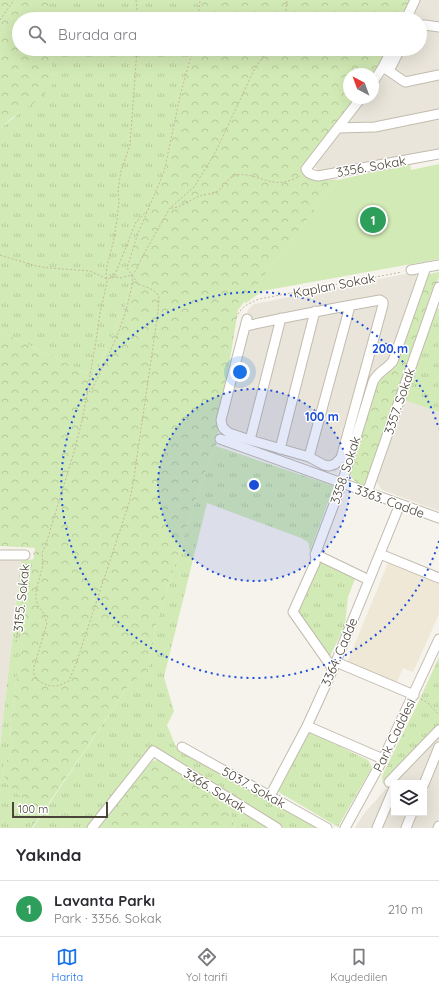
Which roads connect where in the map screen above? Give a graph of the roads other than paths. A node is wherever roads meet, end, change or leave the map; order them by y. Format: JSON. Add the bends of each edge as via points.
{"nodes":[{"id":1,"x":415,"y":0,"type":"edge"},
{"id":2,"x":409,"y":12,"type":"edge"},
{"id":3,"x":427,"y":25,"type":"edge"},
{"id":4,"x":439,"y":27,"type":"edge"},
{"id":5,"x":390,"y":56,"type":"edge"},
{"id":6,"x":395,"y":56,"type":"edge"},
{"id":7,"x":386,"y":69,"type":"junction"},
{"id":8,"x":439,"y":75,"type":"edge"},
{"id":9,"x":379,"y":76,"type":"edge"},
{"id":10,"x":356,"y":104,"type":"edge"},
{"id":11,"x":439,"y":114,"type":"edge"},
{"id":12,"x":338,"y":128,"type":"junction"},
{"id":13,"x":439,"y":154,"type":"edge"},
{"id":14,"x":439,"y":265,"type":"edge"},
{"id":15,"x":426,"y":267,"type":"junction"},
{"id":16,"x":411,"y":270,"type":"road end"},
{"id":17,"x":439,"y":288,"type":"edge"},
{"id":18,"x":350,"y":306,"type":"junction"},
{"id":19,"x":315,"y":311,"type":"junction"},
{"id":20,"x":281,"y":318,"type":"junction"},
{"id":21,"x":220,"y":439,"type":"dead end"},
{"id":22,"x":250,"y":440,"type":"junction"},
{"id":23,"x":280,"y":449,"type":"junction"},
{"id":24,"x":309,"y":457,"type":"junction"},
{"id":25,"x":335,"y":464,"type":"junction"},
{"id":26,"x":345,"y":474,"type":"junction"},
{"id":27,"x":342,"y":483,"type":"junction"},
{"id":28,"x":367,"y":493,"type":"junction"},
{"id":29,"x":400,"y":504,"type":"junction"},
{"id":30,"x":439,"y":518,"type":"edge"},
{"id":31,"x":316,"y":554,"type":"junction"},
{"id":32,"x":380,"y":554,"type":"junction"},
{"id":33,"x":0,"y":555,"type":"edge"},
{"id":34,"x":25,"y":555,"type":"road end"},
{"id":35,"x":439,"y":578,"type":"edge"},
{"id":36,"x":369,"y":580,"type":"junction"},
{"id":37,"x":439,"y":639,"type":"edge"},
{"id":38,"x":334,"y":666,"type":"junction"},
{"id":39,"x":414,"y":695,"type":"junction"},
{"id":40,"x":307,"y":726,"type":"junction"},
{"id":41,"x":439,"y":730,"type":"edge"},
{"id":42,"x":182,"y":747,"type":"dead end"},
{"id":43,"x":439,"y":747,"type":"edge"},
{"id":44,"x":383,"y":760,"type":"junction"},
{"id":45,"x":395,"y":780,"type":"edge"},
{"id":46,"x":426,"y":780,"type":"edge"},
{"id":47,"x":391,"y":790,"type":"edge"},
{"id":48,"x":270,"y":796,"type":"junction"},
{"id":49,"x":411,"y":816,"type":"edge"},
{"id":50,"x":92,"y":828,"type":"edge"},
{"id":51,"x":277,"y":828,"type":"edge"},
{"id":52,"x":327,"y":828,"type":"edge"},
{"id":53,"x":345,"y":828,"type":"edge"},
{"id":54,"x":377,"y":828,"type":"edge"},
{"id":55,"x":406,"y":828,"type":"edge"}],
"edges":[{"from":1,"to":2,"type":"street"},
{"from":3,"to":4,"type":"street"},
{"from":5,"to":7,"type":"street"},
{"from":6,"to":7,"type":"street"},
{"from":7,"to":8,"type":"street","via":[[404,82]]},
{"from":7,"to":9,"type":"street"},
{"from":10,"to":12,"type":"street"},
{"from":11,"to":12,"type":"street","via":[[375,127]]},
{"from":12,"to":13,"type":"street","name":"3356. Sokak","via":[[307,170],[311,174],[318,176]]},
{"from":14,"to":15,"type":"street"},
{"from":15,"to":16,"type":"street"},
{"from":15,"to":26,"type":"street","name":"3358. Sokak","via":[[393,361],[373,382]]},
{"from":17,"to":28,"type":"street","name":"3357. Sokak"},
{"from":18,"to":19,"type":"street"},
{"from":18,"to":24,"type":"street"},
{"from":18,"to":25,"type":"street","via":[[380,300],[383,305],[341,458]]},
{"from":19,"to":20,"type":"street"},
{"from":19,"to":23,"type":"street"},
{"from":20,"to":22,"type":"street"},
{"from":20,"to":22,"type":"street","via":[[246,322],[221,420],[223,428],[229,433]]},
{"from":21,"to":27,"type":"street","name":"3363. Cadde"},
{"from":22,"to":23,"type":"street"},
{"from":23,"to":24,"type":"street"},
{"from":24,"to":25,"type":"street","via":[[324,465]]},
{"from":25,"to":26,"type":"street"},
{"from":26,"to":27,"type":"street","name":"3358. Sokak"},
{"from":27,"to":28,"type":"street","name":"3363. Cadde"},
{"from":27,"to":31,"type":"street","name":"3358. Sokak"},
{"from":28,"to":29,"type":"street","name":"3363. Cadde"},
{"from":29,"to":30,"type":"street","name":"3363. Cadde"},
{"from":29,"to":32,"type":"street","name":"3364. Cadde"},
{"from":31,"to":36,"type":"street"},
{"from":31,"to":38,"type":"street","name":"3358. Sokak","via":[[315,562],[293,612]]},
{"from":32,"to":35,"type":"street"},
{"from":32,"to":36,"type":"street","name":"3364. Cadde"},
{"from":33,"to":34,"type":"street","name":"3155. Sokak"},
{"from":36,"to":38,"type":"street","name":"3364. Cadde"},
{"from":37,"to":39,"type":"street","name":"Park Caddesi"},
{"from":38,"to":39,"type":"street"},
{"from":38,"to":40,"type":"street","name":"3364. Cadde"},
{"from":39,"to":44,"type":"street","name":"Park Caddesi"},
{"from":40,"to":44,"type":"street"},
{"from":40,"to":48,"type":"street","name":"3364. Cadde"},
{"from":41,"to":45,"type":"street","via":[[402,769]]},
{"from":42,"to":48,"type":"street","name":"5037. Sokak"},
{"from":43,"to":46,"type":"street"},
{"from":44,"to":53,"type":"street","name":"Park Caddesi"},
{"from":47,"to":54,"type":"street"},
{"from":48,"to":52,"type":"street","name":"5037. Sokak"},
{"from":49,"to":55,"type":"street"},
{"from":50,"to":51,"type":"street","name":"3366. Sokak","via":[[153,752]]}]}
